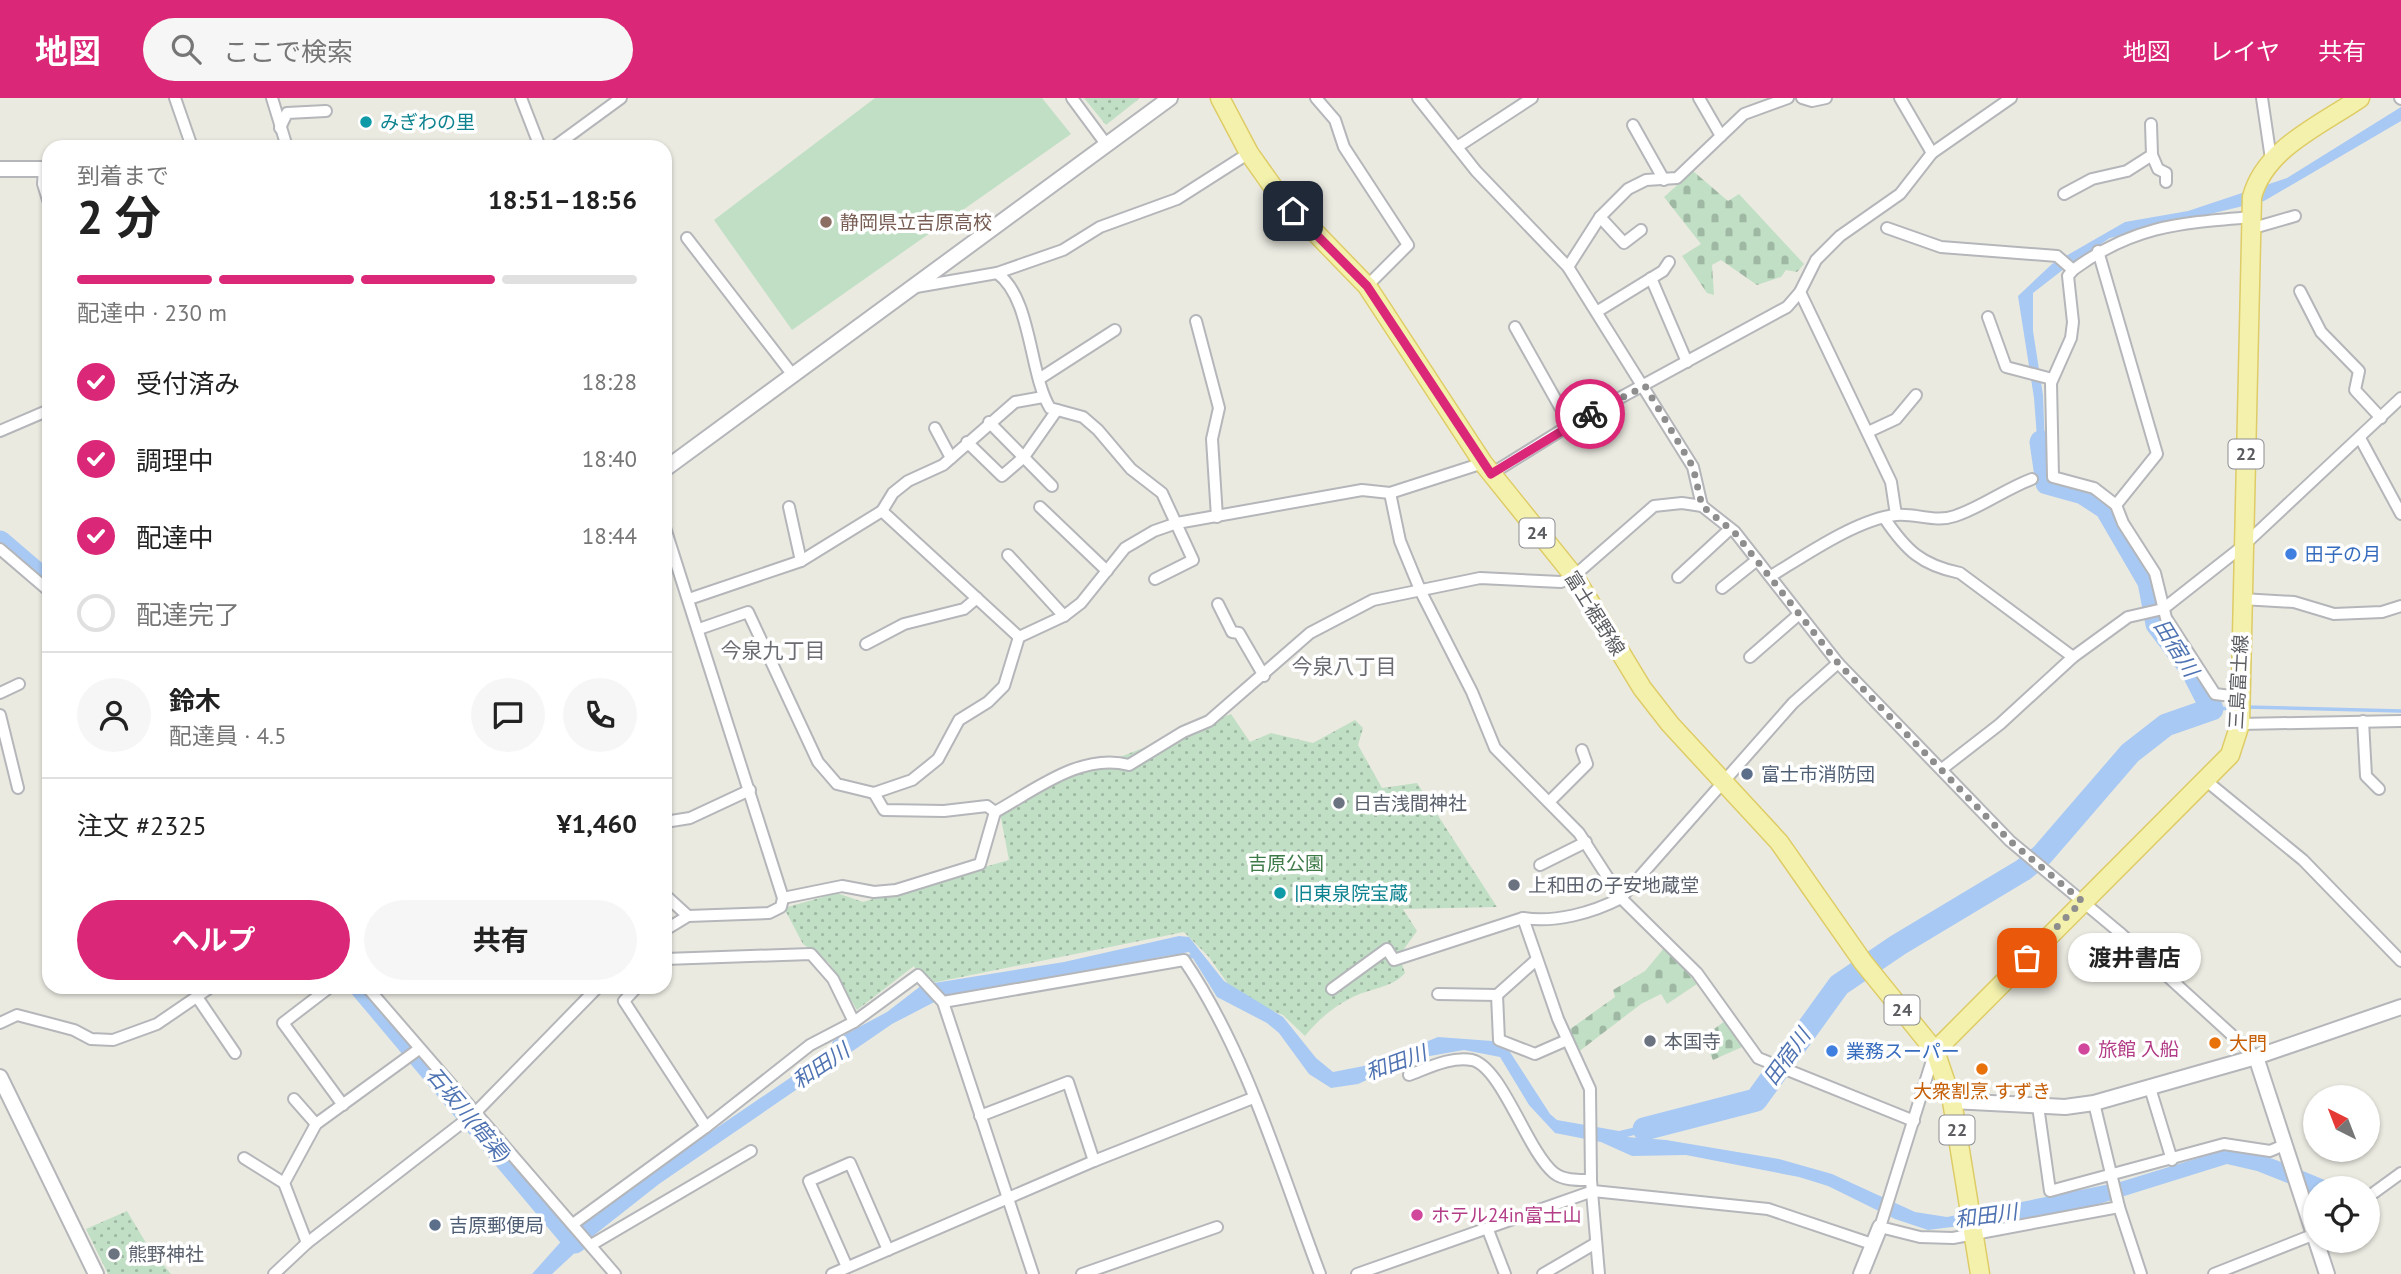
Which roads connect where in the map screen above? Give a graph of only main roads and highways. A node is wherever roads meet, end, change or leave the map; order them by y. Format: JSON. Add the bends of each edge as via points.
{"nodes":[{"id":1,"x":1220,"y":98,"type":"edge"},
{"id":2,"x":2360,"y":98,"type":"edge"},
{"id":3,"x":1935,"y":1051,"type":"junction"},
{"id":4,"x":1980,"y":1274,"type":"edge"}],
"edges":[{"from":1,"to":3,"type":"main road","name":"富士裾野線","number":"24","via":[[1249,153],[1278,194],[1367,286],[1487,469],[1574,576],[1642,688],[1779,842],[1866,965]]},
{"from":2,"to":3,"type":"main road","name":"三島富士線","number":"22","via":[[2271,159],[2254,189],[2240,709],[2230,755]]},
{"from":3,"to":4,"type":"main road","number":"22","via":[[1952,1101]]}]}
